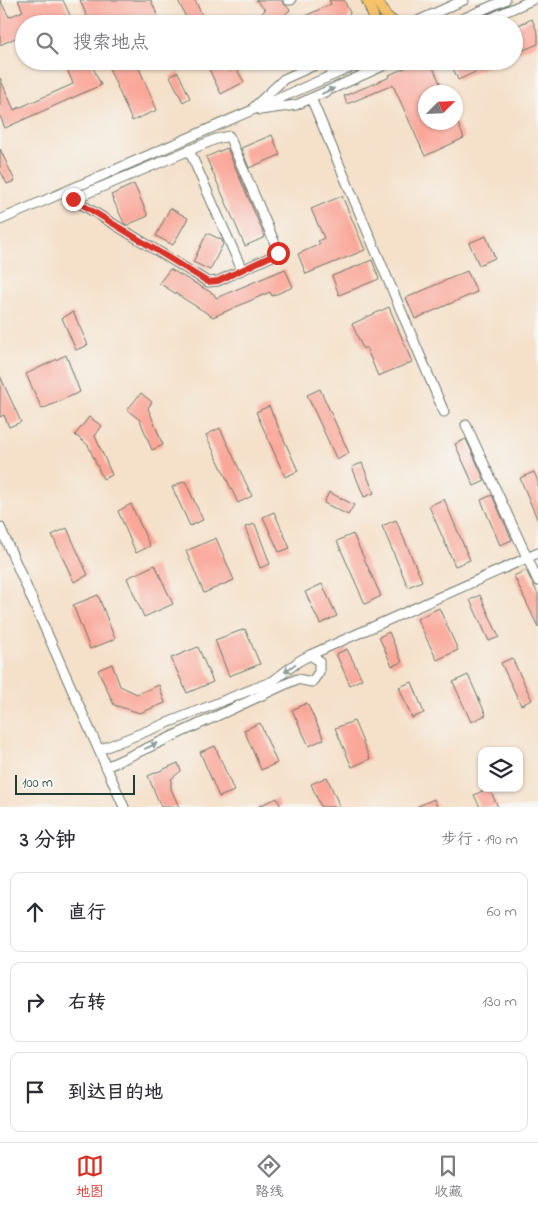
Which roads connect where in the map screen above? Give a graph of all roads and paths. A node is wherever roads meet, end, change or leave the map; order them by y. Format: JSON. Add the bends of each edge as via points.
{"nodes":[{"id":1,"x":367,"y":0,"type":"edge"},
{"id":2,"x":377,"y":0,"type":"edge"},
{"id":3,"x":464,"y":0,"type":"edge"},
{"id":4,"x":505,"y":0,"type":"edge"},
{"id":5,"x":532,"y":0,"type":"edge"},
{"id":6,"x":373,"y":15,"type":"edge"},
{"id":7,"x":385,"y":15,"type":"edge"},
{"id":8,"x":431,"y":15,"type":"edge"},
{"id":9,"x":471,"y":15,"type":"edge"},
{"id":10,"x":498,"y":15,"type":"edge"},
{"id":11,"x":304,"y":70,"type":"edge"},
{"id":12,"x":344,"y":70,"type":"edge"},
{"id":13,"x":374,"y":70,"type":"edge"},
{"id":14,"x":311,"y":98,"type":"junction"},
{"id":15,"x":248,"y":112,"type":"junction"},
{"id":16,"x":189,"y":150,"type":"junction"},
{"id":17,"x":62,"y":193,"type":"junction"},
{"id":18,"x":73,"y":199,"type":"junction"},
{"id":19,"x":0,"y":220,"type":"edge"},
{"id":20,"x":242,"y":270,"type":"junction"},
{"id":21,"x":444,"y":412,"type":"dead end"},
{"id":22,"x":466,"y":425,"type":"dead end"},
{"id":23,"x":0,"y":527,"type":"edge"},
{"id":24,"x":538,"y":553,"type":"edge"},
{"id":25,"x":528,"y":557,"type":"junction"},
{"id":26,"x":538,"y":581,"type":"edge"},
{"id":27,"x":310,"y":655,"type":"junction"},
{"id":28,"x":99,"y":750,"type":"junction"},
{"id":29,"x":106,"y":767,"type":"junction"},
{"id":30,"x":124,"y":807,"type":"edge"}],
"edges":[{"from":1,"to":6,"type":"main road"},
{"from":2,"to":7,"type":"main road"},
{"from":3,"to":8,"type":"street"},
{"from":4,"to":9,"type":"street"},
{"from":5,"to":10,"type":"street"},
{"from":11,"to":15,"type":"street","via":[[284,79]]},
{"from":12,"to":15,"type":"street"},
{"from":14,"to":13,"type":"street","one_way":true},
{"from":14,"to":15,"type":"street","via":[[296,105]]},
{"from":14,"to":21,"type":"street"},
{"from":15,"to":17,"type":"street"},
{"from":16,"to":18,"type":"street"},
{"from":16,"to":20,"type":"street"},
{"from":16,"to":20,"type":"street","via":[[229,136],[278,253]]},
{"from":17,"to":18,"type":"street"},
{"from":17,"to":19,"type":"street"},
{"from":18,"to":20,"type":"street","via":[[208,282]]},
{"from":22,"to":25,"type":"street"},
{"from":23,"to":28,"type":"street"},
{"from":24,"to":25,"type":"street"},
{"from":25,"to":26,"type":"street"},
{"from":25,"to":27,"type":"street"},
{"from":27,"to":28,"type":"street","one_way":true,"via":[[273,681]]},
{"from":29,"to":27,"type":"street","one_way":true,"via":[[297,680],[312,682],[319,672],[318,661]]},
{"from":28,"to":29,"type":"street"},
{"from":29,"to":30,"type":"street"}]}
